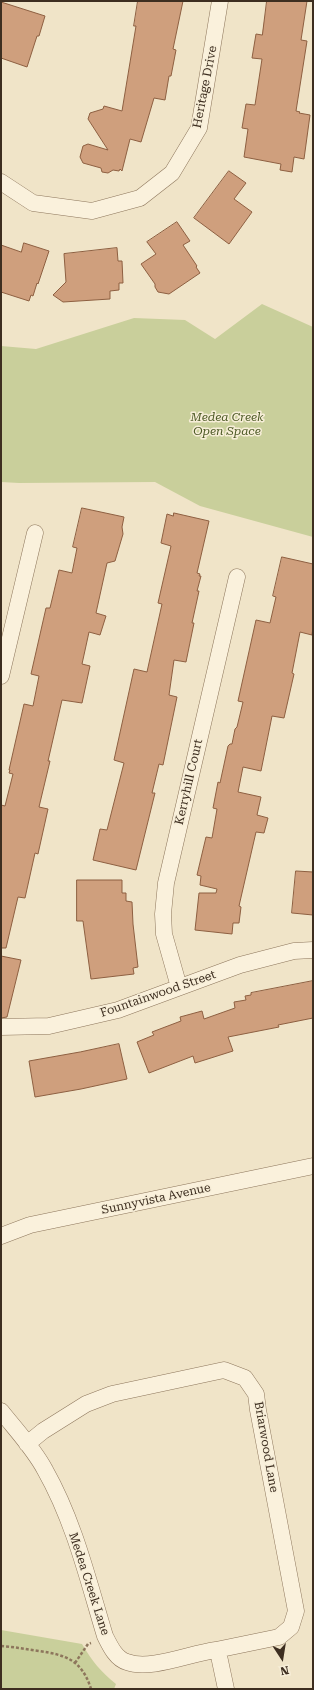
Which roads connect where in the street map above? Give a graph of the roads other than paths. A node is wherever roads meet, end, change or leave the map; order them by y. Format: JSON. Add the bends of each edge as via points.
{"nodes":[{"id":1,"x":220,"y":1,"type":"edge"},
{"id":2,"x":1,"y":182,"type":"edge"},
{"id":3,"x":35,"y":533,"type":"dead end"},
{"id":4,"x":237,"y":577,"type":"dead end"},
{"id":5,"x":1,"y":676,"type":"edge"},
{"id":6,"x":313,"y":950,"type":"edge"},
{"id":7,"x":179,"y":987,"type":"junction"},
{"id":8,"x":1,"y":1026,"type":"edge"},
{"id":9,"x":313,"y":1166,"type":"edge"},
{"id":10,"x":1,"y":1236,"type":"edge"},
{"id":11,"x":1,"y":1411,"type":"edge"},
{"id":12,"x":27,"y":1444,"type":"junction"},
{"id":13,"x":216,"y":1650,"type":"junction"},
{"id":14,"x":226,"y":1689,"type":"edge"}],
"edges":[{"from":1,"to":2,"type":"street","name":"Heritage Drive","via":[[199,128],[172,173],[140,198],[92,211],[33,203]]},
{"from":3,"to":5,"type":"street"},
{"from":4,"to":7,"type":"street","name":"Kerryhill Court","via":[[166,883],[164,934]]},
{"from":6,"to":7,"type":"street","name":"Fountainwood Street","via":[[294,951],[240,965]]},
{"from":7,"to":8,"type":"street","name":"Fountainwood Street","via":[[118,1010],[49,1026]]},
{"from":9,"to":10,"type":"street","name":"Sunnyvista Avenue","via":[[30,1225]]},
{"from":11,"to":12,"type":"street","name":"Medea Creek Lane"},
{"from":12,"to":13,"type":"street","name":"Medea Creek Lane","via":[[44,1468],[59,1497],[77,1545],[105,1636],[112,1650],[126,1662],[147,1665]]},
{"from":12,"to":13,"type":"street","name":"Briarwood Lane","via":[[86,1404],[112,1394],[224,1370],[244,1378],[256,1394],[296,1611],[291,1627],[279,1637]]},
{"from":13,"to":14,"type":"street"}]}
